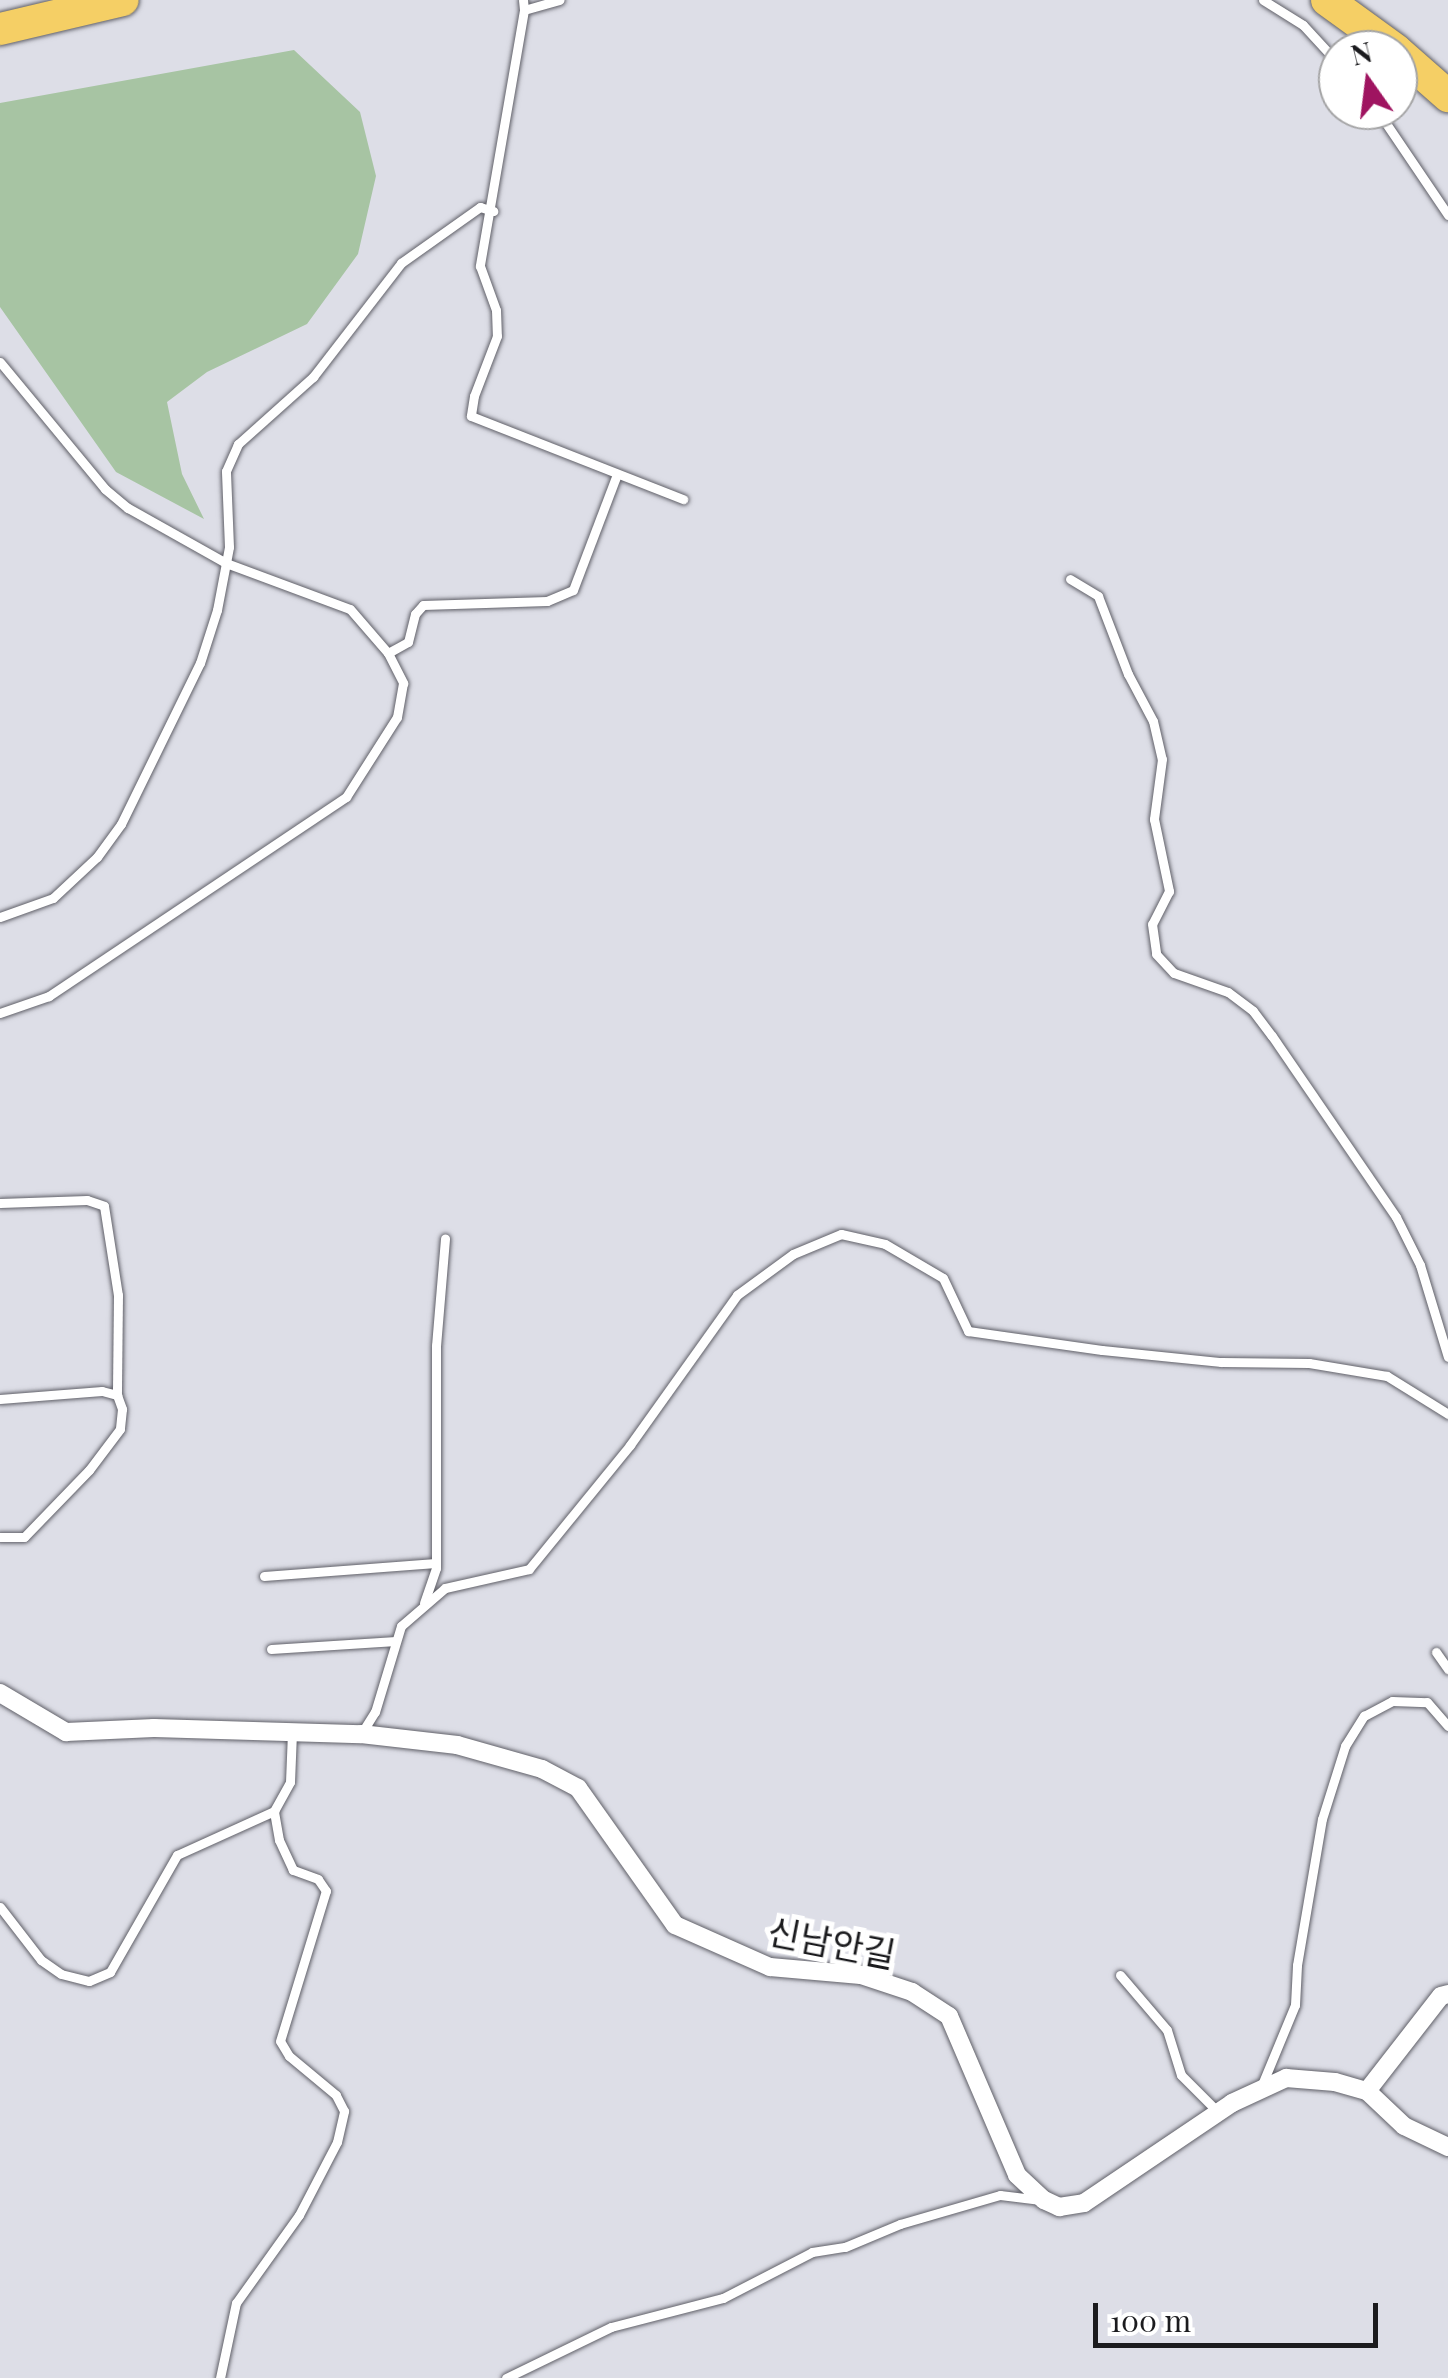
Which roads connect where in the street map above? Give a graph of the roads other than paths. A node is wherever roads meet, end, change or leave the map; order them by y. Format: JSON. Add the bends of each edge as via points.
{"nodes":[{"id":1,"x":122,"y":0,"type":"edge"},
{"id":2,"x":560,"y":0,"type":"edge"},
{"id":3,"x":1263,"y":0,"type":"edge"},
{"id":4,"x":1327,"y":0,"type":"edge"},
{"id":5,"x":524,"y":5,"type":"edge"},
{"id":6,"x":0,"y":29,"type":"edge"},
{"id":7,"x":1368,"y":30,"type":"edge"},
{"id":8,"x":1318,"y":42,"type":"edge"},
{"id":9,"x":1418,"y":70,"type":"edge"},
{"id":10,"x":1448,"y":96,"type":"edge"},
{"id":11,"x":1391,"y":130,"type":"edge"},
{"id":12,"x":493,"y":211,"type":"junction"},
{"id":13,"x":1448,"y":214,"type":"edge"},
{"id":14,"x":0,"y":362,"type":"edge"},
{"id":15,"x":617,"y":474,"type":"junction"},
{"id":16,"x":683,"y":499,"type":"dead end"},
{"id":17,"x":226,"y":564,"type":"junction"},
{"id":18,"x":1070,"y":579,"type":"dead end"},
{"id":19,"x":388,"y":653,"type":"junction"},
{"id":20,"x":0,"y":918,"type":"edge"},
{"id":21,"x":0,"y":1013,"type":"edge"},
{"id":22,"x":0,"y":1203,"type":"edge"},
{"id":23,"x":445,"y":1238,"type":"dead end"},
{"id":24,"x":1448,"y":1356,"type":"edge"},
{"id":25,"x":116,"y":1396,"type":"junction"},
{"id":26,"x":0,"y":1399,"type":"edge"},
{"id":27,"x":1448,"y":1414,"type":"edge"},
{"id":28,"x":0,"y":1538,"type":"edge"},
{"id":29,"x":436,"y":1564,"type":"junction"},
{"id":30,"x":264,"y":1576,"type":"dead end"},
{"id":31,"x":423,"y":1605,"type":"junction"},
{"id":32,"x":396,"y":1642,"type":"junction"},
{"id":33,"x":271,"y":1649,"type":"dead end"},
{"id":34,"x":1436,"y":1652,"type":"dead end"},
{"id":35,"x":1448,"y":1669,"type":"edge"},
{"id":36,"x":0,"y":1693,"type":"edge"},
{"id":37,"x":1448,"y":1726,"type":"edge"},
{"id":38,"x":292,"y":1732,"type":"junction"},
{"id":39,"x":361,"y":1734,"type":"junction"},
{"id":40,"x":274,"y":1810,"type":"junction"},
{"id":41,"x":0,"y":1908,"type":"edge"},
{"id":42,"x":1120,"y":1975,"type":"dead end"},
{"id":43,"x":1448,"y":1994,"type":"edge"},
{"id":44,"x":1260,"y":2090,"type":"junction"},
{"id":45,"x":1367,"y":2091,"type":"junction"},
{"id":46,"x":1218,"y":2112,"type":"junction"},
{"id":47,"x":1448,"y":2147,"type":"edge"},
{"id":48,"x":1044,"y":2200,"type":"junction"},
{"id":49,"x":220,"y":2378,"type":"edge"},
{"id":50,"x":506,"y":2378,"type":"edge"}],
"edges":[{"from":1,"to":6,"type":"highway"},
{"from":2,"to":5,"type":"lane"},
{"from":3,"to":8,"type":"lane"},
{"from":4,"to":7,"type":"highway"},
{"from":5,"to":12,"type":"lane"},
{"from":9,"to":10,"type":"highway"},
{"from":11,"to":13,"type":"lane"},
{"from":12,"to":15,"type":"lane","via":[[480,266],[499,325],[470,416]]},
{"from":12,"to":17,"type":"lane","via":[[480,208],[401,263],[313,378],[238,444],[226,471]]},
{"from":14,"to":17,"type":"lane","via":[[106,489]]},
{"from":15,"to":16,"type":"lane"},
{"from":15,"to":19,"type":"lane","via":[[572,590],[546,600],[423,605],[408,642]]},
{"from":17,"to":19,"type":"lane","via":[[350,609]]},
{"from":17,"to":20,"type":"lane","via":[[200,663],[121,824],[53,898]]},
{"from":18,"to":24,"type":"lane","via":[[1098,596],[1153,721],[1162,759],[1154,818],[1169,891],[1152,924],[1156,954],[1174,973],[1228,992],[1272,1036],[1396,1217],[1420,1265]]},
{"from":19,"to":21,"type":"lane","via":[[402,683],[397,716],[346,797],[49,996]]},
{"from":22,"to":25,"type":"lane","via":[[88,1200],[104,1206],[118,1295]]},
{"from":23,"to":29,"type":"lane","via":[[436,1346]]},
{"from":25,"to":26,"type":"lane","via":[[102,1390]]},
{"from":25,"to":28,"type":"lane","via":[[120,1429],[110,1445],[24,1537]]},
{"from":27,"to":31,"type":"lane","via":[[1387,1376],[968,1331],[943,1278],[885,1244],[841,1234],[794,1254],[737,1295],[630,1445],[529,1569],[445,1588]]},
{"from":29,"to":30,"type":"lane"},
{"from":29,"to":31,"type":"lane"},
{"from":31,"to":32,"type":"lane","via":[[401,1626]]},
{"from":32,"to":33,"type":"lane"},
{"from":32,"to":39,"type":"lane","via":[[375,1712]]},
{"from":34,"to":35,"type":"lane"},
{"from":36,"to":38,"type":"street","name":"신남안길","via":[[66,1732]]},
{"from":37,"to":44,"type":"lane","via":[[1428,1702],[1392,1701],[1364,1716],[1345,1746],[1322,1818],[1295,2005]]},
{"from":38,"to":39,"type":"street","name":"신남안길"},
{"from":38,"to":40,"type":"lane","via":[[290,1782]]},
{"from":39,"to":48,"type":"street","name":"신남안길","via":[[457,1745],[542,1769],[578,1788],[675,1924],[770,1967],[861,1975],[912,1992],[948,2016],[1016,2175]]},
{"from":40,"to":41,"type":"lane","via":[[177,1855],[110,1972],[89,1981],[41,1960]]},
{"from":40,"to":49,"type":"lane","via":[[294,1870],[318,1878],[326,1891],[280,2041],[336,2094],[344,2111],[337,2142],[300,2215],[236,2303]]},
{"from":42,"to":46,"type":"lane","via":[[1166,2030],[1181,2075]]},
{"from":43,"to":45,"type":"street"},
{"from":44,"to":45,"type":"street","via":[[1286,2078]]},
{"from":44,"to":46,"type":"street"},
{"from":45,"to":47,"type":"street","via":[[1404,2126]]},
{"from":46,"to":48,"type":"street","via":[[1084,2203],[1059,2207]]},
{"from":48,"to":50,"type":"lane","via":[[1000,2195],[845,2248],[812,2252],[723,2298],[611,2327]]}]}
